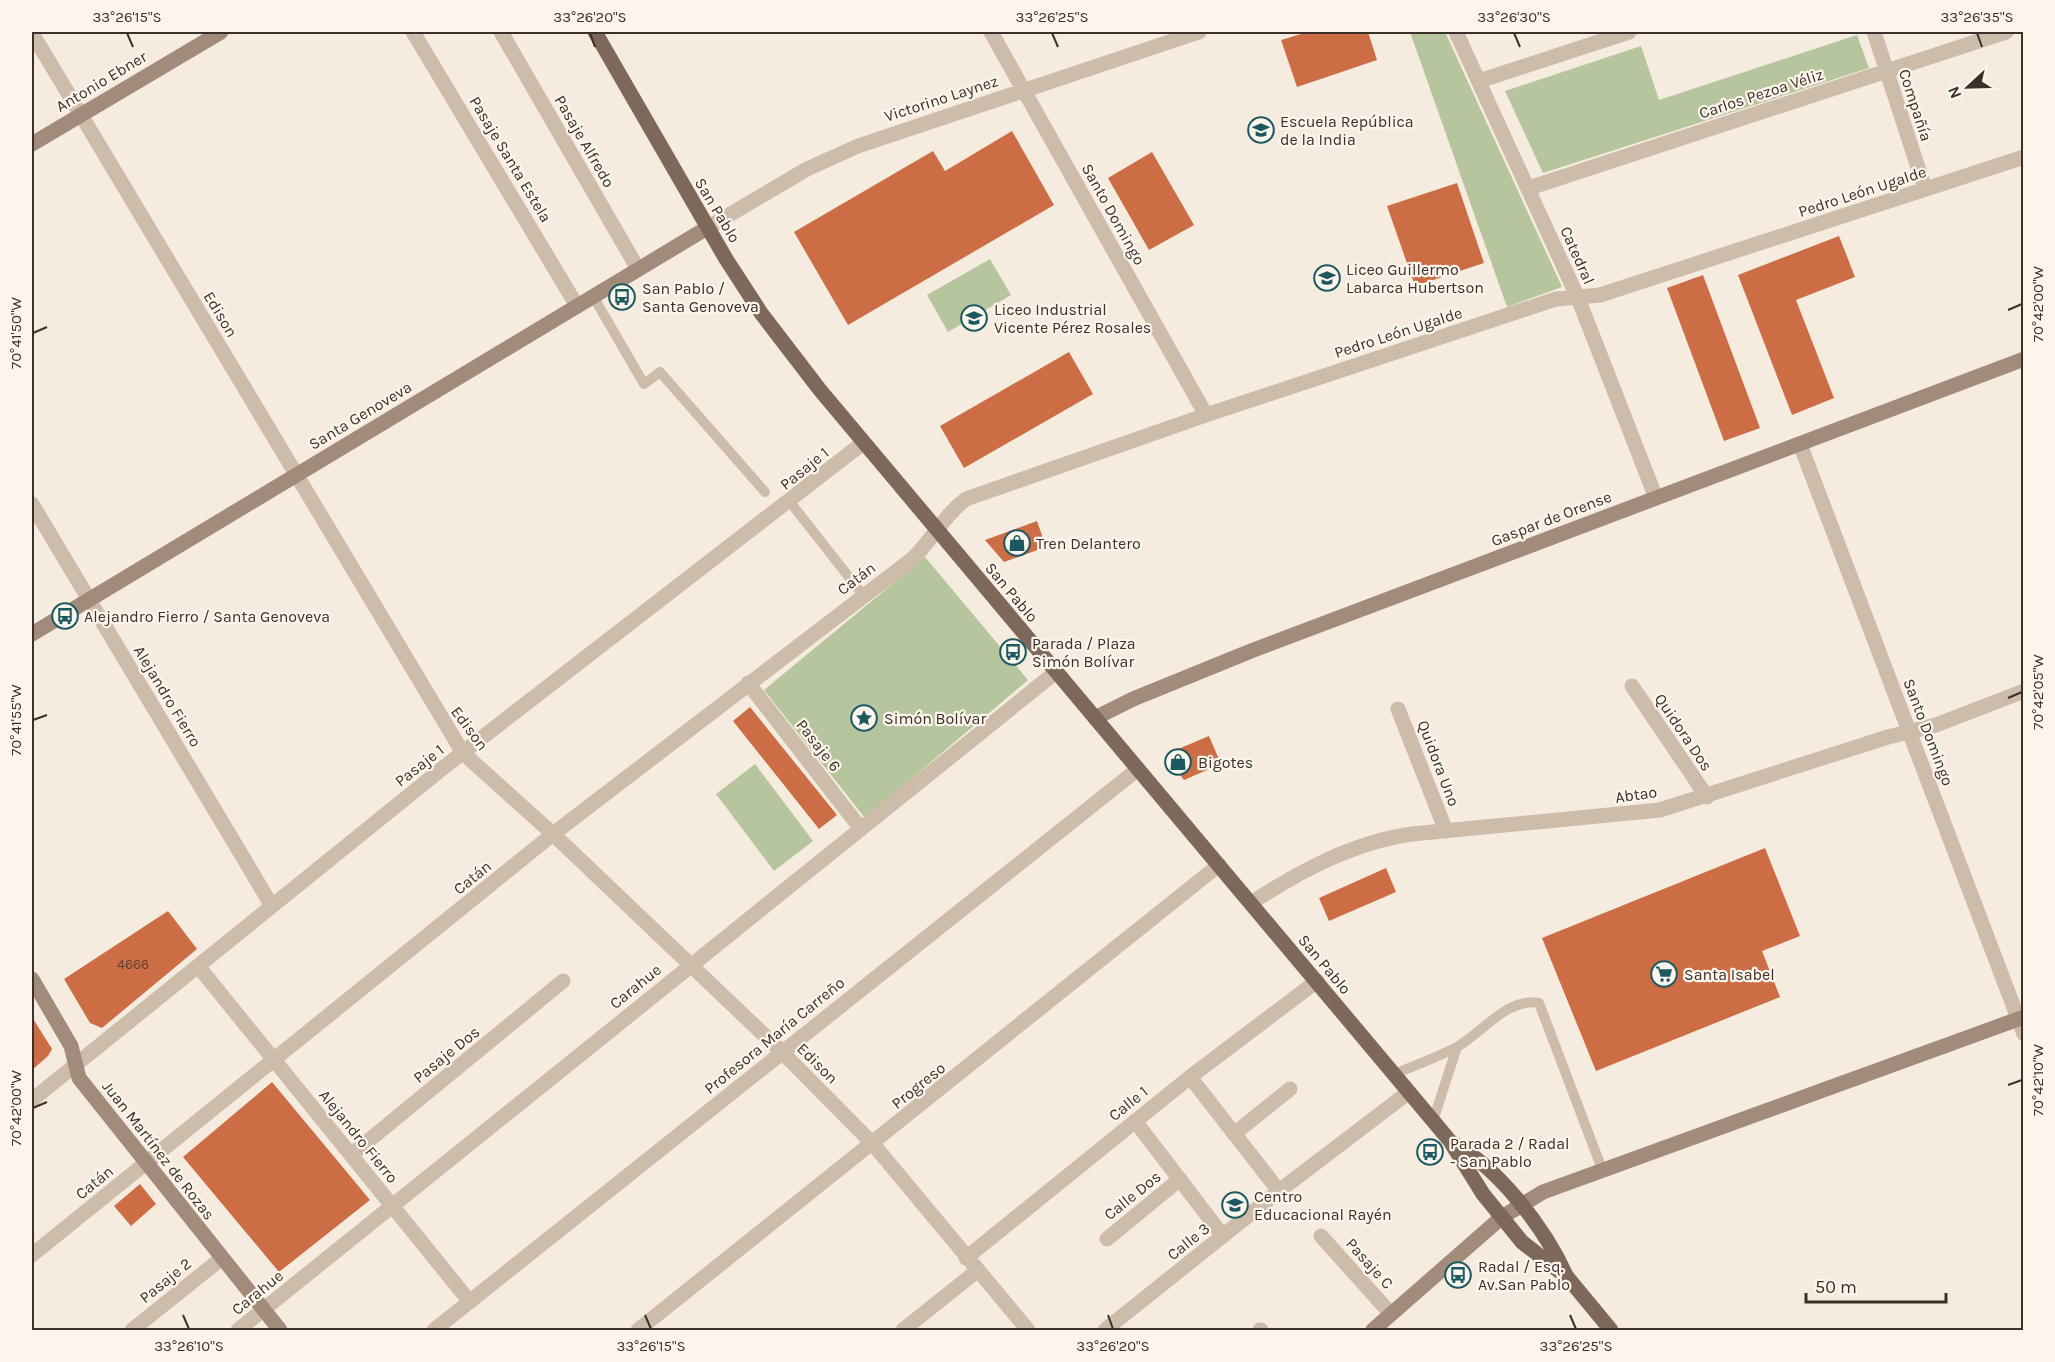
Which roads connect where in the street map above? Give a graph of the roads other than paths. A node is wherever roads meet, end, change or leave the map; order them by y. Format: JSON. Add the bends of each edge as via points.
{"nodes":[{"id":1,"x":221,"y":32,"type":"edge"},
{"id":2,"x":413,"y":32,"type":"edge"},
{"id":3,"x":501,"y":32,"type":"edge"},
{"id":4,"x":596,"y":32,"type":"edge"},
{"id":5,"x":991,"y":32,"type":"edge"},
{"id":6,"x":1199,"y":32,"type":"edge"},
{"id":7,"x":1456,"y":32,"type":"edge"},
{"id":8,"x":1629,"y":32,"type":"edge"},
{"id":9,"x":1874,"y":32,"type":"edge"},
{"id":10,"x":2006,"y":32,"type":"edge"},
{"id":11,"x":32,"y":33,"type":"edge"},
{"id":12,"x":1886,"y":71,"type":"junction"},
{"id":13,"x":1479,"y":81,"type":"junction"},
{"id":14,"x":1023,"y":90,"type":"junction"},
{"id":15,"x":81,"y":114,"type":"junction"},
{"id":16,"x":32,"y":144,"type":"edge"},
{"id":17,"x":2024,"y":157,"type":"edge"},
{"id":18,"x":1529,"y":188,"type":"junction"},
{"id":19,"x":1925,"y":189,"type":"junction"},
{"id":20,"x":707,"y":228,"type":"junction"},
{"id":21,"x":638,"y":269,"type":"junction"},
{"id":22,"x":593,"y":296,"type":"junction"},
{"id":23,"x":1578,"y":298,"type":"junction"},
{"id":24,"x":577,"y":306,"type":"junction"},
{"id":25,"x":2024,"y":359,"type":"edge"},
{"id":26,"x":1206,"y":415,"type":"junction"},
{"id":27,"x":863,"y":443,"type":"junction"},
{"id":28,"x":1800,"y":444,"type":"junction"},
{"id":29,"x":295,"y":475,"type":"junction"},
{"id":30,"x":765,"y":492,"type":"dead end"},
{"id":31,"x":1656,"y":498,"type":"junction"},
{"id":32,"x":790,"y":502,"type":"junction"},
{"id":33,"x":32,"y":504,"type":"edge"},
{"id":34,"x":936,"y":530,"type":"junction"},
{"id":35,"x":863,"y":594,"type":"junction"},
{"id":36,"x":89,"y":600,"type":"junction"},
{"id":37,"x":32,"y":634,"type":"edge"},
{"id":38,"x":1056,"y":672,"type":"junction"},
{"id":39,"x":748,"y":683,"type":"junction"},
{"id":40,"x":1632,"y":686,"type":"dead end"},
{"id":41,"x":2024,"y":692,"type":"edge"},
{"id":42,"x":1398,"y":709,"type":"dead end"},
{"id":43,"x":1095,"y":718,"type":"junction"},
{"id":44,"x":1910,"y":731,"type":"junction"},
{"id":45,"x":463,"y":753,"type":"junction"},
{"id":46,"x":1138,"y":769,"type":"junction"},
{"id":47,"x":1707,"y":797,"type":"junction"},
{"id":48,"x":861,"y":829,"type":"junction"},
{"id":49,"x":1446,"y":831,"type":"junction"},
{"id":50,"x":553,"y":834,"type":"junction"},
{"id":51,"x":1219,"y":865,"type":"junction"},
{"id":52,"x":1251,"y":903,"type":"junction"},
{"id":53,"x":273,"y":906,"type":"junction"},
{"id":54,"x":690,"y":965,"type":"junction"},
{"id":55,"x":198,"y":966,"type":"junction"},
{"id":56,"x":32,"y":980,"type":"edge"},
{"id":57,"x":563,"y":981,"type":"dead end"},
{"id":58,"x":1317,"y":981,"type":"junction"},
{"id":59,"x":2020,"y":1018,"type":"edge"},
{"id":60,"x":2024,"y":1034,"type":"edge"},
{"id":61,"x":1457,"y":1047,"type":"junction"},
{"id":62,"x":781,"y":1051,"type":"junction"},
{"id":63,"x":274,"y":1059,"type":"junction"},
{"id":64,"x":76,"y":1064,"type":"junction"},
{"id":65,"x":1394,"y":1074,"type":"junction"},
{"id":66,"x":1190,"y":1077,"type":"junction"},
{"id":67,"x":1290,"y":1089,"type":"dead end"},
{"id":68,"x":1409,"y":1092,"type":"junction"},
{"id":69,"x":32,"y":1100,"type":"edge"},
{"id":70,"x":1433,"y":1121,"type":"junction"},
{"id":71,"x":1135,"y":1122,"type":"junction"},
{"id":72,"x":1234,"y":1134,"type":"junction"},
{"id":73,"x":1450,"y":1141,"type":"junction"},
{"id":74,"x":873,"y":1144,"type":"junction"},
{"id":75,"x":351,"y":1155,"type":"junction"},
{"id":76,"x":146,"y":1164,"type":"junction"},
{"id":77,"x":1602,"y":1169,"type":"junction"},
{"id":78,"x":1180,"y":1179,"type":"junction"},
{"id":79,"x":1279,"y":1191,"type":"junction"},
{"id":80,"x":1519,"y":1204,"type":"junction"},
{"id":81,"x":392,"y":1206,"type":"junction"},
{"id":82,"x":1502,"y":1217,"type":"junction"},
{"id":83,"x":1223,"y":1236,"type":"junction"},
{"id":84,"x":1321,"y":1236,"type":"dead end"},
{"id":85,"x":1107,"y":1239,"type":"dead end"},
{"id":86,"x":32,"y":1255,"type":"edge"},
{"id":87,"x":222,"y":1258,"type":"junction"},
{"id":88,"x":966,"y":1258,"type":"junction"},
{"id":89,"x":977,"y":1271,"type":"junction"},
{"id":90,"x":1568,"y":1278,"type":"junction"},
{"id":91,"x":470,"y":1302,"type":"junction"},
{"id":92,"x":264,"y":1310,"type":"junction"},
{"id":93,"x":1391,"y":1314,"type":"junction"},
{"id":94,"x":132,"y":1330,"type":"edge"},
{"id":95,"x":238,"y":1330,"type":"edge"},
{"id":96,"x":280,"y":1330,"type":"edge"},
{"id":97,"x":434,"y":1330,"type":"edge"},
{"id":98,"x":638,"y":1330,"type":"edge"},
{"id":99,"x":903,"y":1330,"type":"edge"},
{"id":100,"x":1028,"y":1330,"type":"edge"},
{"id":101,"x":1105,"y":1330,"type":"edge"},
{"id":102,"x":1373,"y":1330,"type":"edge"},
{"id":103,"x":1611,"y":1330,"type":"edge"}],
"edges":[{"from":1,"to":15,"type":"street","name":"Antonio Ebner"},
{"from":2,"to":24,"type":"street","name":"Pasaje Santa Estela"},
{"from":3,"to":21,"type":"street","name":"Pasaje Alfredo"},
{"from":4,"to":20,"type":"main road","name":"San Pablo"},
{"from":5,"to":14,"type":"street","name":"Santo Domingo"},
{"from":6,"to":14,"type":"street","name":"Victorino Laynez"},
{"from":7,"to":13,"type":"street","name":"Catedral"},
{"from":8,"to":13,"type":"street"},
{"from":9,"to":12,"type":"street","name":"Compañía"},
{"from":10,"to":12,"type":"street","name":"Carlos Pezoa Véliz"},
{"from":11,"to":15,"type":"street","name":"Edison"},
{"from":12,"to":18,"type":"street","name":"Carlos Pezoa Véliz"},
{"from":12,"to":19,"type":"street","name":"Compañía"},
{"from":13,"to":18,"type":"street","name":"Catedral"},
{"from":14,"to":20,"type":"street","name":"Victorino Laynez","via":[[832,157]]},
{"from":14,"to":26,"type":"street","name":"Santo Domingo"},
{"from":15,"to":16,"type":"street","name":"Antonio Ebner"},
{"from":15,"to":29,"type":"street","name":"Edison"},
{"from":17,"to":19,"type":"street","name":"Pedro León Ugalde"},
{"from":18,"to":23,"type":"street","name":"Catedral"},
{"from":19,"to":23,"type":"street","name":"Pedro León Ugalde","via":[[1600,295]]},
{"from":20,"to":21,"type":"street","name":"Santa Genoveva"},
{"from":20,"to":27,"type":"main road","name":"San Pablo","via":[[761,313]]},
{"from":21,"to":22,"type":"street","name":"Santa Genoveva"},
{"from":22,"to":24,"type":"street","name":"Santa Genoveva"},
{"from":22,"to":30,"type":"lane","via":[[644,384],[660,372]]},
{"from":23,"to":26,"type":"street","name":"Pedro León Ugalde","via":[[1556,299]]},
{"from":23,"to":31,"type":"street","name":"Catedral"},
{"from":24,"to":29,"type":"street","name":"Santa Genoveva"},
{"from":25,"to":28,"type":"street","name":"Gaspar de Orense"},
{"from":26,"to":34,"type":"street","name":"Pedro León Ugalde","via":[[966,499]]},
{"from":27,"to":32,"type":"street","name":"Pasaje 1"},
{"from":27,"to":34,"type":"main road","name":"San Pablo"},
{"from":28,"to":31,"type":"street","name":"Gaspar de Orense"},
{"from":28,"to":44,"type":"street","name":"Santo Domingo"},
{"from":29,"to":36,"type":"street","name":"Santa Genoveva"},
{"from":29,"to":45,"type":"street","name":"Edison"},
{"from":31,"to":43,"type":"street","name":"Gaspar de Orense","via":[[1251,651]]},
{"from":32,"to":35,"type":"lane"},
{"from":32,"to":45,"type":"street","name":"Pasaje 1"},
{"from":33,"to":36,"type":"street","name":"Alejandro Fierro"},
{"from":34,"to":35,"type":"street","name":"Catán","via":[[917,554]]},
{"from":34,"to":38,"type":"main road","name":"San Pablo"},
{"from":35,"to":39,"type":"street","name":"Catán"},
{"from":36,"to":37,"type":"street","name":"Santa Genoveva"},
{"from":36,"to":53,"type":"street","name":"Alejandro Fierro"},
{"from":38,"to":43,"type":"main road","name":"San Pablo"},
{"from":38,"to":48,"type":"street","name":"Carahue"},
{"from":39,"to":48,"type":"street","name":"Pasaje 6"},
{"from":39,"to":50,"type":"street","name":"Catán"},
{"from":40,"to":47,"type":"street","name":"Quidora Dos"},
{"from":41,"to":44,"type":"street","name":"Abtao"},
{"from":42,"to":49,"type":"street","name":"Quidora Uno"},
{"from":43,"to":46,"type":"main road","name":"San Pablo"},
{"from":44,"to":47,"type":"street","name":"Abtao"},
{"from":44,"to":59,"type":"street","name":"Santo Domingo"},
{"from":45,"to":50,"type":"street","name":"Edison"},
{"from":45,"to":53,"type":"street","name":"Pasaje 1"},
{"from":46,"to":51,"type":"main road","name":"San Pablo"},
{"from":46,"to":62,"type":"street","name":"Profesora María Carreño"},
{"from":47,"to":49,"type":"street","name":"Abtao","via":[[1660,810]]},
{"from":48,"to":54,"type":"street","name":"Carahue"},
{"from":49,"to":52,"type":"street","name":"Abtao","via":[[1374,841],[1331,859]]},
{"from":50,"to":54,"type":"street","name":"Edison"},
{"from":50,"to":63,"type":"street","name":"Catán"},
{"from":51,"to":52,"type":"main road","name":"San Pablo"},
{"from":51,"to":74,"type":"street","name":"Progreso"},
{"from":52,"to":58,"type":"main road","name":"San Pablo"},
{"from":53,"to":55,"type":"street","name":"Pasaje 1"},
{"from":54,"to":62,"type":"street","name":"Edison"},
{"from":54,"to":81,"type":"street","name":"Carahue"},
{"from":55,"to":63,"type":"street","name":"Alejandro Fierro"},
{"from":55,"to":64,"type":"street","name":"Pasaje 1"},
{"from":56,"to":64,"type":"street","name":"Juan Martínez de Rozas","via":[[71,1046]]},
{"from":57,"to":75,"type":"street","name":"Pasaje Dos"},
{"from":58,"to":65,"type":"main road","name":"San Pablo"},
{"from":58,"to":66,"type":"street","name":"Calle 1"},
{"from":59,"to":60,"type":"street","name":"Santo Domingo"},
{"from":59,"to":77,"type":"street"},
{"from":61,"to":65,"type":"lane"},
{"from":61,"to":70,"type":"lane"},
{"from":61,"to":77,"type":"lane","via":[[1512,1007],[1527,1001],[1539,1003]]},
{"from":62,"to":74,"type":"street","name":"Edison"},
{"from":62,"to":91,"type":"street","name":"Profesora María Carreño"},
{"from":63,"to":75,"type":"street","name":"Alejandro Fierro"},
{"from":63,"to":76,"type":"street","name":"Catán"},
{"from":64,"to":69,"type":"street","name":"Pasaje 1"},
{"from":64,"to":76,"type":"street","name":"Juan Martínez de Rozas","via":[[79,1078]]},
{"from":65,"to":68,"type":"main road","name":"San Pablo"},
{"from":66,"to":71,"type":"street","name":"Calle 1"},
{"from":66,"to":72,"type":"street"},
{"from":67,"to":72,"type":"street"},
{"from":68,"to":70,"type":"main road","name":"San Pablo"},
{"from":68,"to":79,"type":"street","name":"Calle 3"},
{"from":70,"to":73,"type":"main road","name":"San Pablo"},
{"from":71,"to":78,"type":"street"},
{"from":71,"to":88,"type":"street","name":"Calle 1"},
{"from":72,"to":79,"type":"street"},
{"from":73,"to":80,"type":"main road","name":"San Pablo","via":[[1482,1160]]},
{"from":73,"to":82,"type":"main road","name":"San Pablo"},
{"from":74,"to":88,"type":"street","name":"Edison"},
{"from":74,"to":98,"type":"street","name":"Progreso"},
{"from":75,"to":81,"type":"street","name":"Alejandro Fierro"},
{"from":76,"to":86,"type":"street","name":"Catán"},
{"from":76,"to":87,"type":"street","name":"Juan Martínez de Rozas"},
{"from":77,"to":80,"type":"street"},
{"from":78,"to":83,"type":"street"},
{"from":78,"to":85,"type":"street","name":"Calle Dos"},
{"from":79,"to":83,"type":"street","name":"Calle 3"},
{"from":80,"to":82,"type":"street"},
{"from":80,"to":90,"type":"main road","name":"San Pablo","via":[[1553,1247]]},
{"from":81,"to":91,"type":"street","name":"Alejandro Fierro"},
{"from":81,"to":92,"type":"street","name":"Carahue"},
{"from":82,"to":90,"type":"main road","name":"San Pablo","via":[[1522,1242]]},
{"from":82,"to":93,"type":"street"},
{"from":83,"to":101,"type":"street","name":"Calle 3"},
{"from":84,"to":93,"type":"street","name":"Pasaje C"},
{"from":87,"to":92,"type":"street","name":"Juan Martínez de Rozas"},
{"from":87,"to":94,"type":"street","name":"Pasaje 2"},
{"from":88,"to":89,"type":"street","name":"Edison"},
{"from":89,"to":99,"type":"street"},
{"from":89,"to":100,"type":"street","name":"Edison"},
{"from":90,"to":103,"type":"main road","name":"San Pablo"},
{"from":91,"to":97,"type":"street","name":"Profesora María Carreño"},
{"from":92,"to":95,"type":"street","name":"Carahue"},
{"from":92,"to":96,"type":"street","name":"Juan Martínez de Rozas"},
{"from":93,"to":102,"type":"street"}]}
